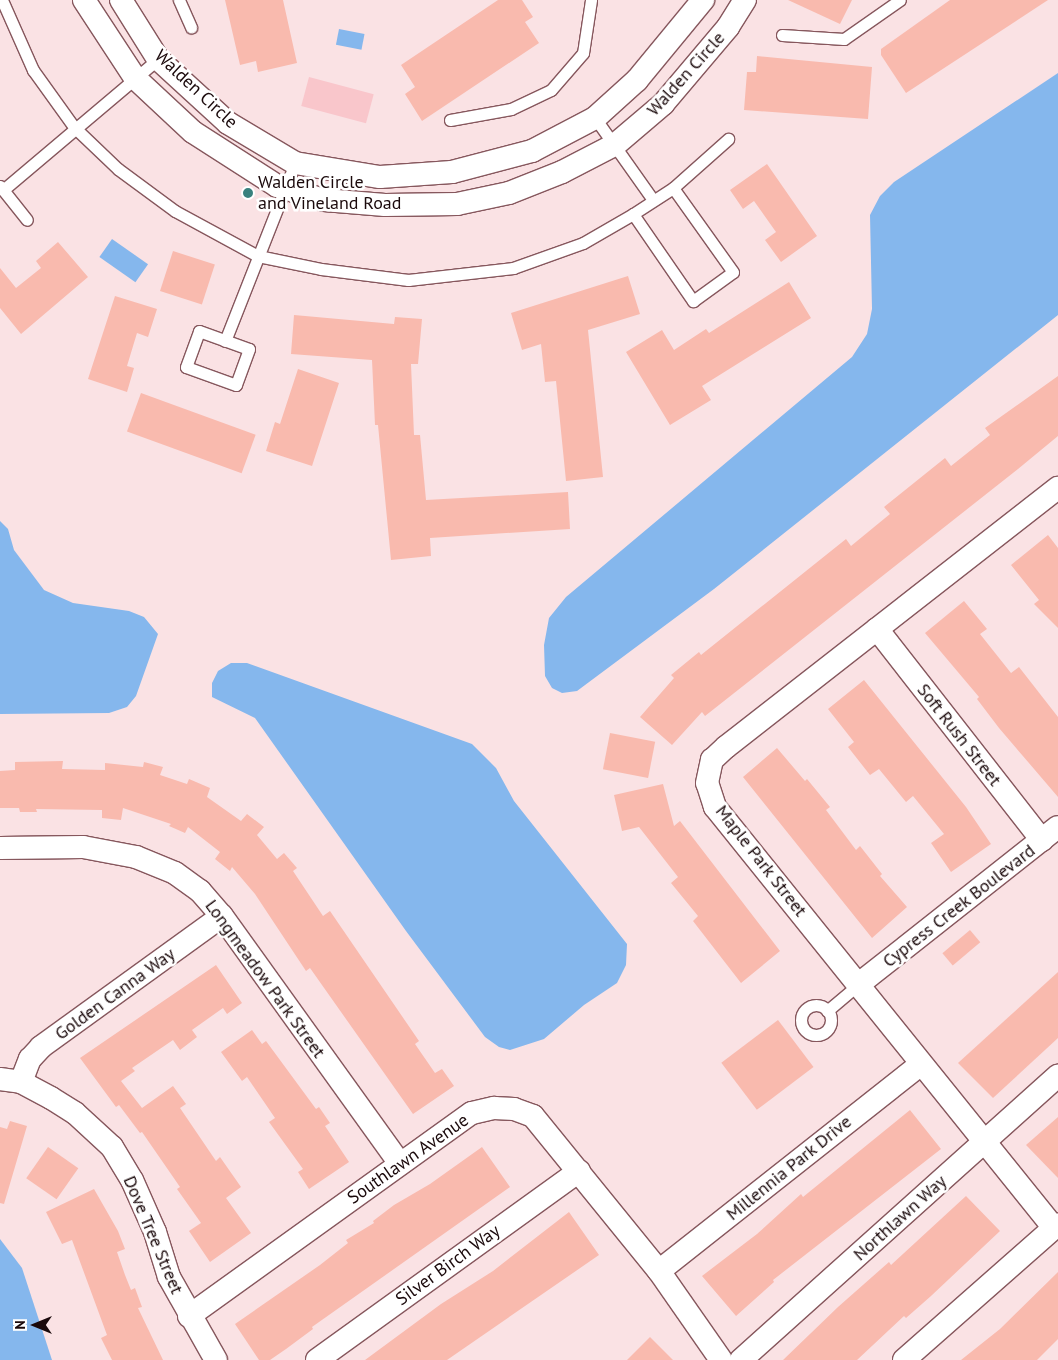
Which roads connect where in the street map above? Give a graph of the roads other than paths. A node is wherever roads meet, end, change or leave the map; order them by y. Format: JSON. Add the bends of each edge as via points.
{"nodes":[{"id":1,"x":2,"y":0,"type":"edge"},
{"id":2,"x":84,"y":0,"type":"edge"},
{"id":3,"x":121,"y":0,"type":"edge"},
{"id":4,"x":178,"y":0,"type":"edge"},
{"id":5,"x":591,"y":0,"type":"edge"},
{"id":6,"x":703,"y":0,"type":"edge"},
{"id":7,"x":745,"y":0,"type":"edge"},
{"id":8,"x":883,"y":0,"type":"edge"},
{"id":9,"x":900,"y":0,"type":"edge"},
{"id":10,"x":874,"y":18,"type":"junction"},
{"id":11,"x":191,"y":26,"type":"dead end"},
{"id":12,"x":782,"y":35,"type":"dead end"},
{"id":13,"x":158,"y":59,"type":"junction"},
{"id":14,"x":135,"y":78,"type":"junction"},
{"id":15,"x":595,"y":118,"type":"junction"},
{"id":16,"x":450,"y":120,"type":"dead end"},
{"id":17,"x":74,"y":128,"type":"junction"},
{"id":18,"x":728,"y":139,"type":"dead end"},
{"id":19,"x":616,"y":144,"type":"junction"},
{"id":20,"x":295,"y":163,"type":"junction"},
{"id":21,"x":2,"y":188,"type":"edge"},
{"id":22,"x":285,"y":188,"type":"junction"},
{"id":23,"x":673,"y":188,"type":"junction"},
{"id":24,"x":653,"y":200,"type":"junction"},
{"id":25,"x":633,"y":214,"type":"junction"},
{"id":26,"x":27,"y":220,"type":"dead end"},
{"id":27,"x":258,"y":256,"type":"junction"},
{"id":28,"x":226,"y":341,"type":"junction"},
{"id":29,"x":1058,"y":488,"type":"edge"},
{"id":30,"x":876,"y":629,"type":"junction"},
{"id":31,"x":1050,"y":834,"type":"edge"},
{"id":32,"x":0,"y":848,"type":"edge"},
{"id":33,"x":222,"y":916,"type":"junction"},
{"id":34,"x":859,"y":984,"type":"junction"},
{"id":35,"x":827,"y":1011,"type":"dead end"},
{"id":36,"x":920,"y":1065,"type":"junction"},
{"id":37,"x":1058,"y":1076,"type":"edge"},
{"id":38,"x":10,"y":1081,"type":"edge"},
{"id":39,"x":984,"y":1144,"type":"junction"},
{"id":40,"x":400,"y":1164,"type":"junction"},
{"id":41,"x":578,"y":1171,"type":"junction"},
{"id":42,"x":1056,"y":1226,"type":"edge"},
{"id":43,"x":659,"y":1271,"type":"junction"},
{"id":44,"x":189,"y":1316,"type":"junction"},
{"id":45,"x":216,"y":1360,"type":"edge"},
{"id":46,"x":317,"y":1360,"type":"edge"},
{"id":47,"x":721,"y":1360,"type":"edge"},
{"id":48,"x":742,"y":1360,"type":"edge"},
{"id":49,"x":904,"y":1360,"type":"edge"}],
"edges":[{"from":1,"to":17,"type":"lane","via":[[33,70]]},
{"from":2,"to":14,"type":"street","name":"Walden Circle"},
{"from":3,"to":13,"type":"street","name":"Walden Circle"},
{"from":4,"to":11,"type":"lane"},
{"from":5,"to":16,"type":"lane","via":[[583,52],[551,90],[511,109]]},
{"from":6,"to":15,"type":"street","name":"Walden Circle","via":[[637,80]]},
{"from":7,"to":19,"type":"street","name":"Walden Circle","via":[[728,26],[663,104]]},
{"from":8,"to":10,"type":"lane"},
{"from":9,"to":10,"type":"lane"},
{"from":10,"to":12,"type":"lane","via":[[844,39]]},
{"from":13,"to":14,"type":"lane"},
{"from":13,"to":20,"type":"street","name":"Walden Circle","via":[[228,123]]},
{"from":14,"to":17,"type":"lane"},
{"from":14,"to":22,"type":"street","name":"Walden Circle","via":[[193,132]]},
{"from":15,"to":19,"type":"lane"},
{"from":15,"to":20,"type":"street","name":"Walden Circle","via":[[532,151],[452,172],[380,177]]},
{"from":17,"to":21,"type":"lane"},
{"from":17,"to":27,"type":"lane","via":[[118,169],[175,211]]},
{"from":18,"to":23,"type":"lane"},
{"from":19,"to":22,"type":"street","name":"Walden Circle","via":[[562,172],[508,193],[456,204],[385,205],[324,200]]},
{"from":19,"to":24,"type":"lane"},
{"from":20,"to":22,"type":"lane"},
{"from":21,"to":26,"type":"lane"},
{"from":22,"to":27,"type":"lane"},
{"from":23,"to":24,"type":"lane"},
{"from":23,"to":25,"type":"lane","via":[[733,272],[693,301]]},
{"from":24,"to":25,"type":"lane"},
{"from":25,"to":27,"type":"lane","via":[[583,243],[522,265],[466,276],[408,280],[322,269]]},
{"from":27,"to":28,"type":"lane"},
{"from":28,"to":28,"type":"lane","via":[[200,331],[186,367],[236,385],[249,349]]},
{"from":29,"to":30,"type":"street","name":"Maple Park Street"},
{"from":30,"to":31,"type":"street","name":"Soft Rush Street"},
{"from":30,"to":34,"type":"street","name":"Maple Park Street","via":[[726,747],[712,760],[707,783],[715,807]]},
{"from":31,"to":34,"type":"street","name":"Cypress Creek Boulevard"},
{"from":32,"to":33,"type":"street","name":"Longmeadow Park Street","via":[[83,847],[136,857],[175,873],[200,892]]},
{"from":33,"to":38,"type":"street","name":"Golden Canna Way","via":[[40,1047]]},
{"from":33,"to":40,"type":"street","name":"Longmeadow Park Street"},
{"from":34,"to":35,"type":"lane"},
{"from":34,"to":36,"type":"street","name":"Maple Park Street"},
{"from":36,"to":39,"type":"street","name":"Maple Park Street"},
{"from":36,"to":43,"type":"street","name":"Millennia Park Drive"},
{"from":37,"to":39,"type":"street","name":"Northlawn Way"},
{"from":38,"to":44,"type":"street","name":"Dove Tree Street","via":[[75,1113],[112,1147],[132,1180],[155,1232],[169,1277]]},
{"from":39,"to":42,"type":"street","name":"Maple Park Street"},
{"from":39,"to":48,"type":"street","name":"Northlawn Way"},
{"from":40,"to":41,"type":"street","name":"Southlawn Avenue","via":[[472,1113],[494,1108],[514,1109],[533,1116]]},
{"from":40,"to":44,"type":"street","name":"Southlawn Avenue"},
{"from":41,"to":43,"type":"street","name":"Southlawn Avenue"},
{"from":41,"to":46,"type":"street","name":"Silver Birch Way"},
{"from":42,"to":49,"type":"street"},
{"from":43,"to":47,"type":"street","name":"Southlawn Avenue"},
{"from":44,"to":45,"type":"street","name":"Dove Tree Street"}]}
